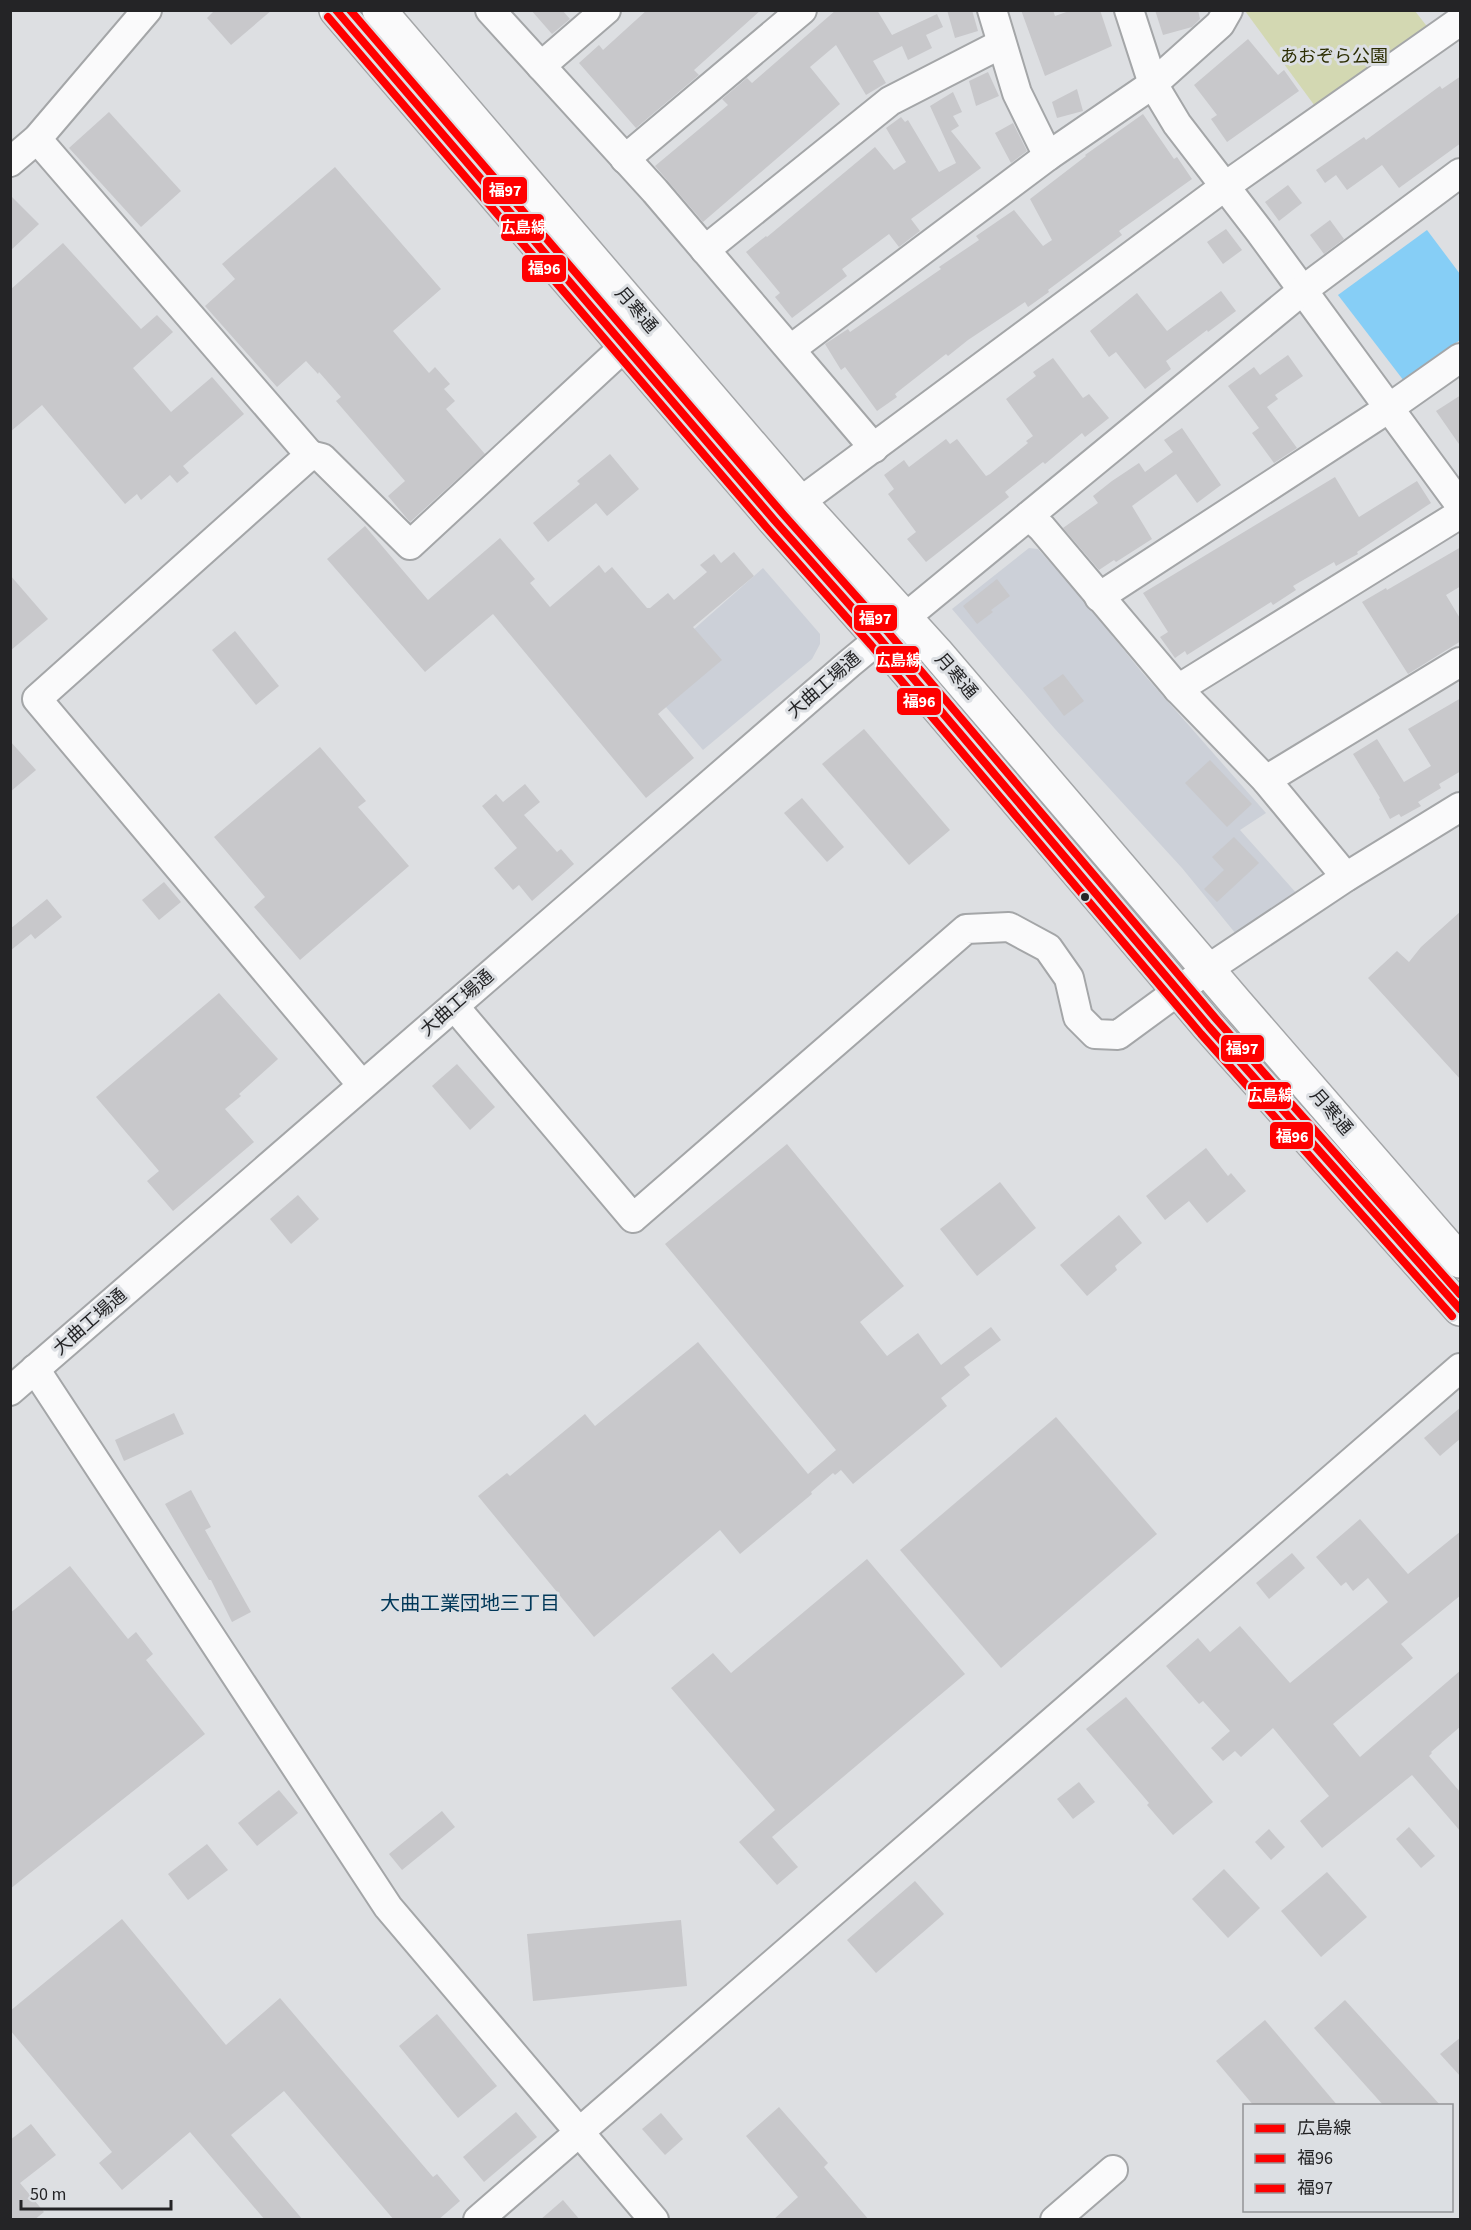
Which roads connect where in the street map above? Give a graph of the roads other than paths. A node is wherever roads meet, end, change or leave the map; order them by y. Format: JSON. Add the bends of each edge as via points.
{"nodes":[{"id":1,"x":147,"y":10,"type":"edge"},
{"id":2,"x":336,"y":10,"type":"edge"},
{"id":3,"x":379,"y":10,"type":"edge"},
{"id":4,"x":490,"y":10,"type":"edge"},
{"id":5,"x":606,"y":10,"type":"edge"},
{"id":6,"x":802,"y":10,"type":"edge"},
{"id":7,"x":992,"y":10,"type":"edge"},
{"id":8,"x":1129,"y":10,"type":"edge"},
{"id":9,"x":1228,"y":10,"type":"edge"},
{"id":10,"x":1461,"y":21,"type":"edge"},
{"id":11,"x":1001,"y":44,"type":"junction"},
{"id":12,"x":541,"y":66,"type":"junction"},
{"id":13,"x":1153,"y":84,"type":"junction"},
{"id":14,"x":37,"y":139,"type":"junction"},
{"id":15,"x":1048,"y":156,"type":"junction"},
{"id":16,"x":625,"y":159,"type":"junction"},
{"id":17,"x":10,"y":162,"type":"edge"},
{"id":18,"x":1461,"y":173,"type":"edge"},
{"id":19,"x":1224,"y":187,"type":"junction"},
{"id":20,"x":705,"y":250,"type":"junction"},
{"id":21,"x":1303,"y":290,"type":"junction"},
{"id":22,"x":625,"y":346,"type":"junction"},
{"id":23,"x":791,"y":349,"type":"junction"},
{"id":24,"x":1461,"y":358,"type":"edge"},
{"id":25,"x":1389,"y":408,"type":"junction"},
{"id":26,"x":874,"y":448,"type":"junction"},
{"id":27,"x":310,"y":454,"type":"junction"},
{"id":28,"x":1461,"y":505,"type":"edge"},
{"id":29,"x":787,"y":511,"type":"junction"},
{"id":30,"x":1461,"y":514,"type":"edge"},
{"id":31,"x":1029,"y":516,"type":"junction"},
{"id":32,"x":1099,"y":597,"type":"junction"},
{"id":33,"x":905,"y":617,"type":"junction"},
{"id":34,"x":879,"y":638,"type":"junction"},
{"id":35,"x":1461,"y":662,"type":"edge"},
{"id":36,"x":1178,"y":688,"type":"junction"},
{"id":37,"x":1266,"y":780,"type":"junction"},
{"id":38,"x":1461,"y":807,"type":"edge"},
{"id":39,"x":1346,"y":877,"type":"junction"},
{"id":40,"x":1208,"y":969,"type":"junction"},
{"id":41,"x":1179,"y":990,"type":"junction"},
{"id":42,"x":454,"y":1006,"type":"junction"},
{"id":43,"x":362,"y":1085,"type":"junction"},
{"id":44,"x":1461,"y":1261,"type":"edge"},
{"id":45,"x":1461,"y":1309,"type":"edge"},
{"id":46,"x":1461,"y":1368,"type":"edge"},
{"id":47,"x":35,"y":1369,"type":"junction"},
{"id":48,"x":10,"y":1391,"type":"edge"},
{"id":49,"x":580,"y":2133,"type":"junction"},
{"id":50,"x":1113,"y":2170,"type":"dead end"},
{"id":51,"x":478,"y":2220,"type":"edge"},
{"id":52,"x":654,"y":2220,"type":"edge"},
{"id":53,"x":1055,"y":2220,"type":"edge"}],
"edges":[{"from":1,"to":14,"type":"street"},
{"from":2,"to":22,"type":"highway","name":"月寒通"},
{"from":3,"to":29,"type":"highway","name":"月寒通"},
{"from":4,"to":12,"type":"street"},
{"from":5,"to":12,"type":"street"},
{"from":6,"to":16,"type":"street"},
{"from":7,"to":11,"type":"street"},
{"from":8,"to":13,"type":"street"},
{"from":9,"to":13,"type":"street","via":[[1220,24]]},
{"from":10,"to":19,"type":"street"},
{"from":11,"to":15,"type":"street","via":[[1017,93]]},
{"from":11,"to":20,"type":"street","via":[[891,100]]},
{"from":12,"to":16,"type":"street"},
{"from":13,"to":15,"type":"street"},
{"from":13,"to":19,"type":"street"},
{"from":14,"to":17,"type":"street"},
{"from":14,"to":27,"type":"street"},
{"from":15,"to":23,"type":"street"},
{"from":16,"to":20,"type":"street"},
{"from":18,"to":21,"type":"street","name":"大曲工場通"},
{"from":19,"to":21,"type":"street"},
{"from":19,"to":26,"type":"street"},
{"from":20,"to":23,"type":"street"},
{"from":21,"to":25,"type":"street"},
{"from":21,"to":31,"type":"street","name":"大曲工場通"},
{"from":22,"to":27,"type":"street","via":[[410,545],[322,458]]},
{"from":22,"to":29,"type":"highway","name":"月寒通"},
{"from":23,"to":26,"type":"street"},
{"from":24,"to":25,"type":"street"},
{"from":25,"to":28,"type":"street"},
{"from":25,"to":32,"type":"street"},
{"from":26,"to":29,"type":"street"},
{"from":27,"to":43,"type":"street","via":[[37,699]]},
{"from":29,"to":33,"type":"highway","name":"月寒通"},
{"from":29,"to":34,"type":"highway","name":"月寒通"},
{"from":30,"to":36,"type":"street"},
{"from":31,"to":32,"type":"street"},
{"from":31,"to":33,"type":"street","name":"大曲工場通"},
{"from":32,"to":36,"type":"street"},
{"from":33,"to":34,"type":"street","name":"大曲工場通"},
{"from":33,"to":40,"type":"highway","name":"月寒通"},
{"from":34,"to":41,"type":"highway","name":"月寒通"},
{"from":34,"to":42,"type":"street","name":"大曲工場通"},
{"from":35,"to":37,"type":"street"},
{"from":36,"to":37,"type":"street"},
{"from":37,"to":39,"type":"street"},
{"from":38,"to":39,"type":"street"},
{"from":39,"to":40,"type":"street"},
{"from":40,"to":41,"type":"street"},
{"from":40,"to":44,"type":"highway","name":"月寒通"},
{"from":41,"to":42,"type":"street","via":[[1118,1035],[1095,1034],[1078,1017],[1069,978],[1048,948],[1009,927],[966,929],[633,1218]]},
{"from":41,"to":45,"type":"highway","name":"月寒通"},
{"from":42,"to":43,"type":"street","name":"大曲工場通"},
{"from":43,"to":47,"type":"street","name":"大曲工場通"},
{"from":46,"to":49,"type":"street"},
{"from":47,"to":48,"type":"street","name":"大曲工場通"},
{"from":47,"to":49,"type":"street","via":[[388,1907]]},
{"from":49,"to":51,"type":"street"},
{"from":49,"to":52,"type":"street"},
{"from":50,"to":53,"type":"street"}]}
